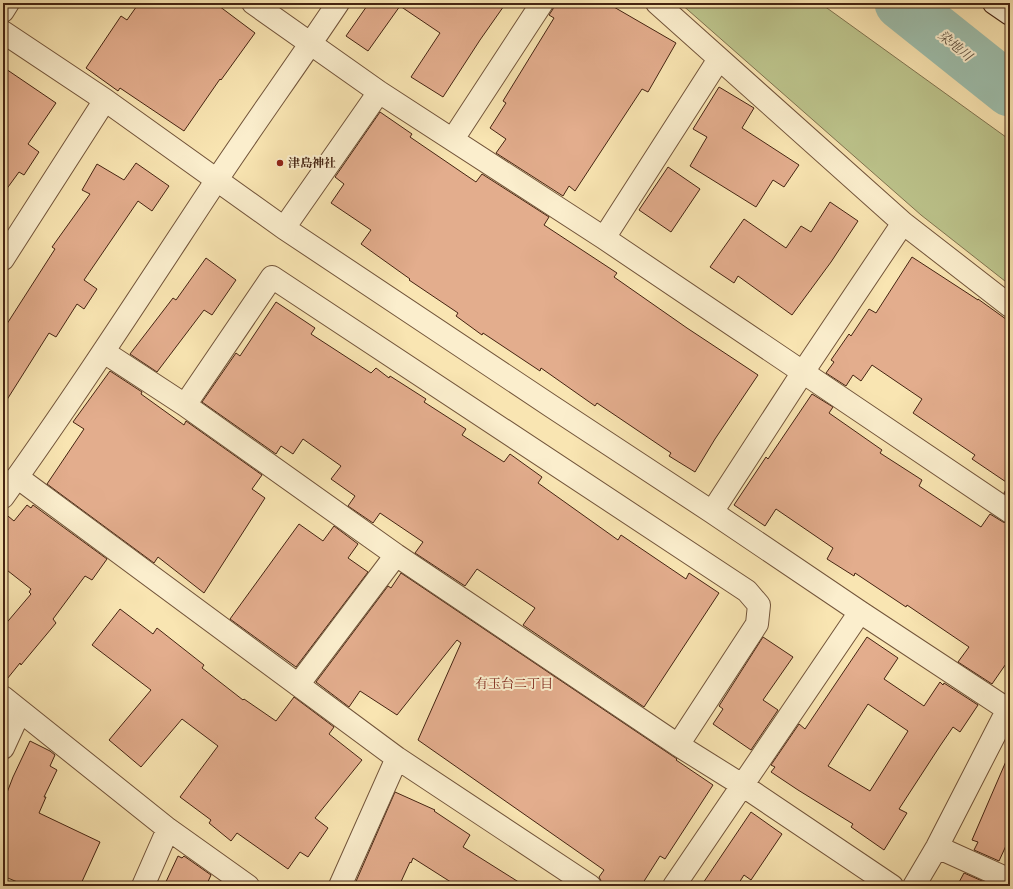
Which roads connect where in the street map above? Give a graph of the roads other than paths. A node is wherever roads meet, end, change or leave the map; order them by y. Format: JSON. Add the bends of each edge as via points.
{"nodes":[{"id":1,"x":8,"y":3,"type":"edge"},
{"id":2,"x":253,"y":3,"type":"edge"},
{"id":3,"x":338,"y":3,"type":"edge"},
{"id":4,"x":542,"y":3,"type":"edge"},
{"id":5,"x":657,"y":3,"type":"edge"},
{"id":6,"x":994,"y":3,"type":"edge"},
{"id":7,"x":3,"y":10,"type":"edge"},
{"id":8,"x":1010,"y":14,"type":"edge"},
{"id":9,"x":3,"y":32,"type":"edge"},
{"id":10,"x":311,"y":44,"type":"junction"},
{"id":11,"x":719,"y":59,"type":"junction"},
{"id":12,"x":379,"y":92,"type":"junction"},
{"id":13,"x":104,"y":100,"type":"junction"},
{"id":14,"x":453,"y":139,"type":"junction"},
{"id":15,"x":217,"y":179,"type":"junction"},
{"id":16,"x":903,"y":223,"type":"junction"},
{"id":17,"x":284,"y":228,"type":"junction"},
{"id":18,"x":604,"y":238,"type":"junction"},
{"id":19,"x":3,"y":260,"type":"edge"},
{"id":20,"x":1010,"y":306,"type":"edge"},
{"id":21,"x":104,"y":352,"type":"junction"},
{"id":22,"x":803,"y":372,"type":"junction"},
{"id":23,"x":185,"y":405,"type":"junction"},
{"id":24,"x":17,"y":477,"type":"junction"},
{"id":25,"x":3,"y":497,"type":"edge"},
{"id":26,"x":712,"y":512,"type":"junction"},
{"id":27,"x":1010,"y":512,"type":"edge"},
{"id":28,"x":396,"y":555,"type":"junction"},
{"id":29,"x":860,"y":612,"type":"junction"},
{"id":30,"x":298,"y":685,"type":"junction"},
{"id":31,"x":3,"y":697,"type":"edge"},
{"id":32,"x":1009,"y":708,"type":"edge"},
{"id":33,"x":20,"y":711,"type":"junction"},
{"id":34,"x":678,"y":745,"type":"junction"},
{"id":35,"x":3,"y":748,"type":"edge"},
{"id":36,"x":397,"y":758,"type":"junction"},
{"id":37,"x":742,"y":785,"type":"junction"},
{"id":38,"x":168,"y":829,"type":"junction"},
{"id":39,"x":937,"y":847,"type":"junction"},
{"id":40,"x":1010,"y":880,"type":"edge"},
{"id":41,"x":143,"y":886,"type":"edge"},
{"id":42,"x":248,"y":886,"type":"edge"},
{"id":43,"x":340,"y":886,"type":"edge"},
{"id":44,"x":590,"y":886,"type":"edge"},
{"id":45,"x":674,"y":886,"type":"edge"},
{"id":46,"x":892,"y":886,"type":"edge"},
{"id":47,"x":914,"y":886,"type":"edge"}],
"edges":[{"from":1,"to":7,"type":"street"},
{"from":2,"to":10,"type":"street"},
{"from":3,"to":10,"type":"street"},
{"from":4,"to":14,"type":"street"},
{"from":5,"to":11,"type":"street"},
{"from":6,"to":8,"type":"street"},
{"from":9,"to":13,"type":"street"},
{"from":10,"to":12,"type":"street"},
{"from":10,"to":15,"type":"street"},
{"from":11,"to":16,"type":"street"},
{"from":11,"to":18,"type":"street"},
{"from":12,"to":14,"type":"street"},
{"from":12,"to":17,"type":"street"},
{"from":13,"to":15,"type":"street"},
{"from":13,"to":19,"type":"street"},
{"from":14,"to":18,"type":"street"},
{"from":15,"to":17,"type":"street"},
{"from":15,"to":21,"type":"street"},
{"from":16,"to":20,"type":"street"},
{"from":16,"to":22,"type":"street"},
{"from":17,"to":26,"type":"street"},
{"from":18,"to":22,"type":"street"},
{"from":21,"to":23,"type":"street"},
{"from":21,"to":24,"type":"street"},
{"from":22,"to":26,"type":"street"},
{"from":22,"to":27,"type":"street"},
{"from":23,"to":28,"type":"street"},
{"from":23,"to":34,"type":"street","via":[[272,277],[747,591],[759,605],[757,624]]},
{"from":24,"to":25,"type":"street"},
{"from":24,"to":30,"type":"street"},
{"from":26,"to":29,"type":"street"},
{"from":28,"to":30,"type":"street"},
{"from":28,"to":34,"type":"street"},
{"from":29,"to":32,"type":"street"},
{"from":29,"to":37,"type":"street"},
{"from":30,"to":36,"type":"street"},
{"from":31,"to":33,"type":"street"},
{"from":32,"to":39,"type":"street"},
{"from":33,"to":35,"type":"street"},
{"from":33,"to":38,"type":"street"},
{"from":34,"to":37,"type":"street"},
{"from":36,"to":43,"type":"street"},
{"from":36,"to":44,"type":"street"},
{"from":37,"to":45,"type":"street"},
{"from":37,"to":46,"type":"street"},
{"from":38,"to":41,"type":"street"},
{"from":38,"to":42,"type":"street"},
{"from":39,"to":40,"type":"street"},
{"from":39,"to":47,"type":"street"}]}
